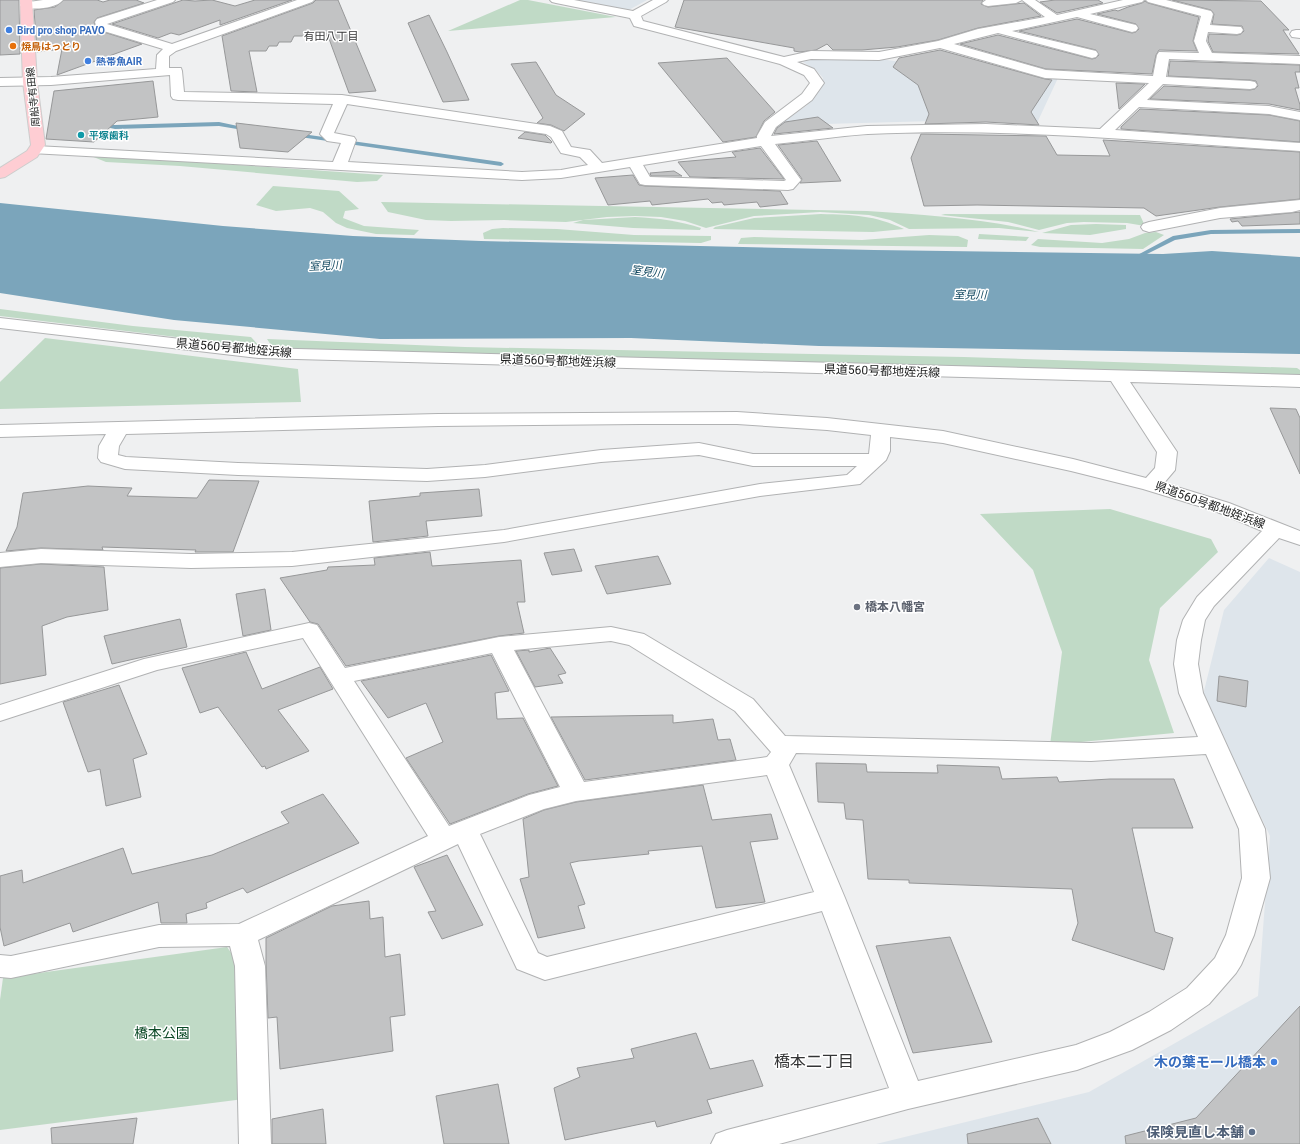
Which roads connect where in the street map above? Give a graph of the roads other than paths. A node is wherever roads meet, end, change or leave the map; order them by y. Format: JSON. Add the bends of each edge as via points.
{"nodes":[{"id":1,"x":57,"y":0,"type":"edge"},
{"id":2,"x":169,"y":0,"type":"edge"},
{"id":3,"x":308,"y":0,"type":"edge"},
{"id":4,"x":556,"y":0,"type":"edge"},
{"id":5,"x":662,"y":0,"type":"edge"},
{"id":6,"x":1016,"y":0,"type":"edge"},
{"id":7,"x":1027,"y":0,"type":"edge"},
{"id":8,"x":1138,"y":0,"type":"edge"},
{"id":9,"x":1152,"y":0,"type":"edge"},
{"id":10,"x":26,"y":2,"type":"edge"},
{"id":11,"x":988,"y":3,"type":"dead end"},
{"id":12,"x":1077,"y":14,"type":"junction"},
{"id":13,"x":635,"y":15,"type":"junction"},
{"id":14,"x":1056,"y":19,"type":"junction"},
{"id":15,"x":1132,"y":28,"type":"dead end"},
{"id":16,"x":1204,"y":28,"type":"junction"},
{"id":17,"x":994,"y":30,"type":"junction"},
{"id":18,"x":1237,"y":30,"type":"dead end"},
{"id":19,"x":940,"y":44,"type":"junction"},
{"id":20,"x":172,"y":48,"type":"junction"},
{"id":21,"x":1092,"y":54,"type":"dead end"},
{"id":22,"x":1207,"y":56,"type":"junction"},
{"id":23,"x":1300,"y":60,"type":"edge"},
{"id":24,"x":784,"y":61,"type":"junction"},
{"id":25,"x":162,"y":72,"type":"junction"},
{"id":26,"x":1159,"y":81,"type":"junction"},
{"id":27,"x":0,"y":82,"type":"edge"},
{"id":28,"x":30,"y":82,"type":"junction"},
{"id":29,"x":1250,"y":85,"type":"dead end"},
{"id":30,"x":342,"y":99,"type":"junction"},
{"id":31,"x":1135,"y":103,"type":"junction"},
{"id":32,"x":1300,"y":116,"type":"edge"},
{"id":33,"x":1104,"y":133,"type":"junction"},
{"id":34,"x":765,"y":140,"type":"junction"},
{"id":35,"x":1300,"y":147,"type":"edge"},
{"id":36,"x":34,"y":152,"type":"junction"},
{"id":37,"x":634,"y":162,"type":"junction"},
{"id":38,"x":339,"y":166,"type":"junction"},
{"id":39,"x":599,"y":168,"type":"junction"},
{"id":40,"x":0,"y":174,"type":"edge"},
{"id":41,"x":1300,"y":205,"type":"edge"},
{"id":42,"x":1149,"y":228,"type":"dead end"},
{"id":43,"x":0,"y":323,"type":"edge"},
{"id":44,"x":1117,"y":377,"type":"junction"},
{"id":45,"x":1300,"y":381,"type":"edge"},
{"id":46,"x":119,"y":428,"type":"junction"},
{"id":47,"x":0,"y":430,"type":"edge"},
{"id":48,"x":881,"y":430,"type":"junction"},
{"id":49,"x":876,"y":460,"type":"junction"},
{"id":50,"x":1150,"y":485,"type":"junction"},
{"id":51,"x":1276,"y":529,"type":"junction"},
{"id":52,"x":1300,"y":539,"type":"edge"},
{"id":53,"x":0,"y":560,"type":"edge"},
{"id":54,"x":499,"y":644,"type":"junction"},
{"id":55,"x":339,"y":677,"type":"junction"},
{"id":56,"x":0,"y":713,"type":"edge"},
{"id":57,"x":1216,"y":745,"type":"junction"},
{"id":58,"x":780,"y":758,"type":"junction"},
{"id":59,"x":576,"y":792,"type":"junction"},
{"id":60,"x":455,"y":835,"type":"junction"},
{"id":61,"x":831,"y":898,"type":"junction"},
{"id":62,"x":242,"y":935,"type":"junction"},
{"id":63,"x":0,"y":966,"type":"edge"},
{"id":64,"x":908,"y":1096,"type":"junction"},
{"id":65,"x":255,"y":1144,"type":"edge"},
{"id":66,"x":727,"y":1144,"type":"edge"}],
"edges":[{"from":1,"to":10,"type":"street","via":[[49,3]]},
{"from":2,"to":20,"type":"street","via":[[101,22],[102,26]]},
{"from":3,"to":20,"type":"street"},
{"from":4,"to":13,"type":"street"},
{"from":5,"to":13,"type":"street"},
{"from":6,"to":11,"type":"street"},
{"from":7,"to":14,"type":"street"},
{"from":8,"to":12,"type":"street"},
{"from":9,"to":16,"type":"street","via":[[1207,14]]},
{"from":10,"to":28,"type":"main road","name":"周船寺有田線"},
{"from":12,"to":14,"type":"street"},
{"from":12,"to":15,"type":"street"},
{"from":13,"to":24,"type":"street","via":[[638,22]]},
{"from":14,"to":17,"type":"street"},
{"from":16,"to":18,"type":"street"},
{"from":16,"to":22,"type":"street","via":[[1200,41]]},
{"from":17,"to":19,"type":"street"},
{"from":17,"to":21,"type":"street"},
{"from":19,"to":24,"type":"street","via":[[879,56],[810,55]]},
{"from":19,"to":26,"type":"street","via":[[1045,74]]},
{"from":20,"to":25,"type":"street","via":[[163,55]]},
{"from":22,"to":23,"type":"street"},
{"from":22,"to":26,"type":"street","via":[[1163,55]]},
{"from":24,"to":34,"type":"street","via":[[809,72],[817,83],[808,96],[770,126],[764,136]]},
{"from":25,"to":28,"type":"street"},
{"from":25,"to":30,"type":"street","via":[[176,71],[178,96]]},
{"from":26,"to":29,"type":"street"},
{"from":26,"to":31,"type":"street"},
{"from":27,"to":28,"type":"street"},
{"from":28,"to":36,"type":"main road","name":"周船寺有田線","via":[[38,145]]},
{"from":30,"to":38,"type":"street","via":[[327,134],[348,143]]},
{"from":30,"to":39,"type":"street","via":[[550,130],[557,134],[566,150],[585,153]]},
{"from":31,"to":32,"type":"street","via":[[1269,110]]},
{"from":31,"to":33,"type":"street"},
{"from":33,"to":34,"type":"street","via":[[986,128],[867,130]]},
{"from":33,"to":35,"type":"street"},
{"from":34,"to":37,"type":"street"},
{"from":34,"to":37,"type":"street","via":[[794,180],[788,186],[645,181]]},
{"from":36,"to":38,"type":"street"},
{"from":36,"to":40,"type":"main road"},
{"from":37,"to":39,"type":"street"},
{"from":38,"to":39,"type":"street","via":[[522,176],[561,174]]},
{"from":41,"to":42,"type":"street","via":[[1292,208],[1220,212]]},
{"from":43,"to":44,"type":"street","name":"県道560号都地姪浜線","via":[[259,353]]},
{"from":44,"to":45,"type":"street","name":"県道560号都地姪浜線"},
{"from":44,"to":50,"type":"street","name":"県道560号都地姪浜線","via":[[1167,452],[1165,470]]},
{"from":46,"to":47,"type":"street"},
{"from":46,"to":48,"type":"street","via":[[438,420],[737,418]]},
{"from":46,"to":49,"type":"street","via":[[109,446],[108,458],[125,463],[238,469],[428,475],[485,471],[601,456],[699,449],[753,460]]},
{"from":48,"to":49,"type":"street","via":[[880,451]]},
{"from":48,"to":50,"type":"street","via":[[943,437],[997,448]]},
{"from":49,"to":53,"type":"street","via":[[853,480],[760,490],[496,537],[292,559],[191,561],[41,556]]},
{"from":50,"to":51,"type":"street","name":"県道560号都地姪浜線","via":[[1222,507]]},
{"from":51,"to":52,"type":"street","name":"県道560号都地姪浜線"},
{"from":51,"to":57,"type":"street","via":[[1205,602],[1194,620],[1188,640],[1186,664],[1191,692]]},
{"from":54,"to":55,"type":"street"},
{"from":54,"to":58,"type":"street","via":[[611,634],[636,639],[744,705]]},
{"from":54,"to":59,"type":"street"},
{"from":55,"to":56,"type":"street","via":[[309,630],[152,664]]},
{"from":55,"to":60,"type":"street"},
{"from":57,"to":58,"type":"street","via":[[1091,752],[788,744]]},
{"from":57,"to":64,"type":"street","via":[[1252,829],[1256,878],[1240,935],[1226,965],[1198,996],[1160,1021],[1121,1041],[1077,1057]]},
{"from":58,"to":59,"type":"street"},
{"from":58,"to":61,"type":"street"},
{"from":59,"to":60,"type":"street","via":[[538,801]]},
{"from":60,"to":61,"type":"street","via":[[527,961],[545,969]]},
{"from":60,"to":62,"type":"street"},
{"from":61,"to":64,"type":"street"},
{"from":62,"to":63,"type":"street","via":[[159,936],[11,967]]},
{"from":62,"to":65,"type":"street","via":[[250,966]]},
{"from":64,"to":66,"type":"street"}]}
